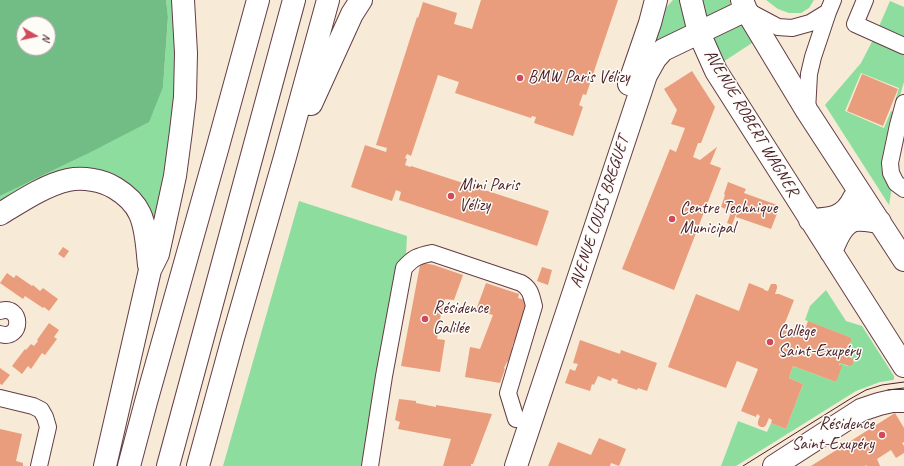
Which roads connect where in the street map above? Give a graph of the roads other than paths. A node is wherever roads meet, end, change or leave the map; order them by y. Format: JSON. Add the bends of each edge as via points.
{"nodes":[{"id":1,"x":183,"y":0,"type":"edge"},
{"id":2,"x":258,"y":0,"type":"edge"},
{"id":3,"x":294,"y":0,"type":"edge"},
{"id":4,"x":328,"y":0,"type":"edge"},
{"id":5,"x":360,"y":0,"type":"edge"},
{"id":6,"x":656,"y":0,"type":"edge"},
{"id":7,"x":667,"y":0,"type":"edge"},
{"id":8,"x":691,"y":0,"type":"edge"},
{"id":9,"x":865,"y":0,"type":"edge"},
{"id":10,"x":744,"y":5,"type":"edge"},
{"id":11,"x":830,"y":6,"type":"edge"},
{"id":12,"x":650,"y":23,"type":"junction"},
{"id":13,"x":699,"y":33,"type":"junction"},
{"id":14,"x":904,"y":46,"type":"edge"},
{"id":15,"x":708,"y":56,"type":"junction"},
{"id":16,"x":655,"y":58,"type":"junction"},
{"id":17,"x":904,"y":103,"type":"edge"},
{"id":18,"x":807,"y":111,"type":"junction"},
{"id":19,"x":285,"y":157,"type":"junction"},
{"id":20,"x":858,"y":188,"type":"junction"},
{"id":21,"x":904,"y":189,"type":"edge"},
{"id":22,"x":0,"y":214,"type":"edge"},
{"id":23,"x":810,"y":220,"type":"junction"},
{"id":24,"x":880,"y":222,"type":"junction"},
{"id":25,"x":831,"y":252,"type":"junction"},
{"id":26,"x":904,"y":260,"type":"edge"},
{"id":27,"x":150,"y":270,"type":"junction"},
{"id":28,"x":0,"y":311,"type":"edge"},
{"id":29,"x":0,"y":334,"type":"edge"},
{"id":30,"x":904,"y":366,"type":"edge"},
{"id":31,"x":0,"y":398,"type":"edge"},
{"id":32,"x":904,"y":401,"type":"edge"},
{"id":33,"x":516,"y":419,"type":"junction"},
{"id":34,"x":39,"y":466,"type":"edge"},
{"id":35,"x":104,"y":466,"type":"edge"},
{"id":36,"x":129,"y":466,"type":"edge"},
{"id":37,"x":168,"y":466,"type":"edge"},
{"id":38,"x":198,"y":466,"type":"edge"},
{"id":39,"x":370,"y":466,"type":"edge"},
{"id":40,"x":501,"y":466,"type":"edge"},
{"id":41,"x":516,"y":466,"type":"edge"},
{"id":42,"x":774,"y":466,"type":"edge"}],
"edges":[{"from":1,"to":27,"type":"main road","via":[[186,68],[180,139],[175,176],[158,254]]},
{"from":2,"to":36,"type":"main road"},
{"from":3,"to":37,"type":"main road"},
{"from":4,"to":19,"type":"main road"},
{"from":5,"to":19,"type":"main road","via":[[296,140]]},
{"from":6,"to":12,"type":"main road"},
{"from":7,"to":12,"type":"main road"},
{"from":8,"to":13,"type":"main road","name":"AVENUE ROBERT WAGNER"},
{"from":9,"to":14,"type":"street","via":[[855,24]]},
{"from":10,"to":11,"type":"street","via":[[778,27],[792,28],[810,23]]},
{"from":10,"to":13,"type":"main road","name":"AVENUE LOUIS BREGUET"},
{"from":10,"to":18,"type":"main road"},
{"from":11,"to":18,"type":"street","via":[[809,74]]},
{"from":12,"to":33,"type":"main road","name":"AVENUE LOUIS BREGUET"},
{"from":13,"to":15,"type":"main road","name":"AVENUE ROBERT WAGNER"},
{"from":13,"to":16,"type":"main road","name":"AVENUE LOUIS BREGUET","via":[[663,50]]},
{"from":15,"to":16,"type":"main road","via":[[685,54]]},
{"from":15,"to":23,"type":"main road","name":"AVENUE ROBERT WAGNER"},
{"from":16,"to":41,"type":"main road","name":"AVENUE LOUIS BREGUET","via":[[640,90]]},
{"from":17,"to":21,"type":"street","via":[[890,163],[896,183]]},
{"from":18,"to":20,"type":"main road"},
{"from":19,"to":38,"type":"main road"},
{"from":20,"to":23,"type":"main road","via":[[850,206],[840,214],[831,218]]},
{"from":20,"to":24,"type":"main road"},
{"from":22,"to":27,"type":"main road","via":[[58,183],[79,179],[101,182],[128,198],[140,213],[147,235]]},
{"from":23,"to":25,"type":"main road","name":"AVENUE ROBERT WAGNER"},
{"from":24,"to":25,"type":"main road","via":[[855,220],[848,223],[840,232]]},
{"from":24,"to":26,"type":"main road"},
{"from":25,"to":30,"type":"main road","name":"AVENUE ROBERT WAGNER"},
{"from":27,"to":35,"type":"main road"},
{"from":28,"to":29,"type":"street","via":[[9,310],[14,313],[18,322],[11,334]]},
{"from":31,"to":34,"type":"street","via":[[41,410],[48,427]]},
{"from":32,"to":42,"type":"main road","via":[[892,401],[861,410]]},
{"from":33,"to":39,"type":"street","via":[[508,394],[534,306],[527,286],[432,253],[420,255],[404,268]]},
{"from":33,"to":40,"type":"main road","name":"AVENUE LOUIS BREGUET"}]}
